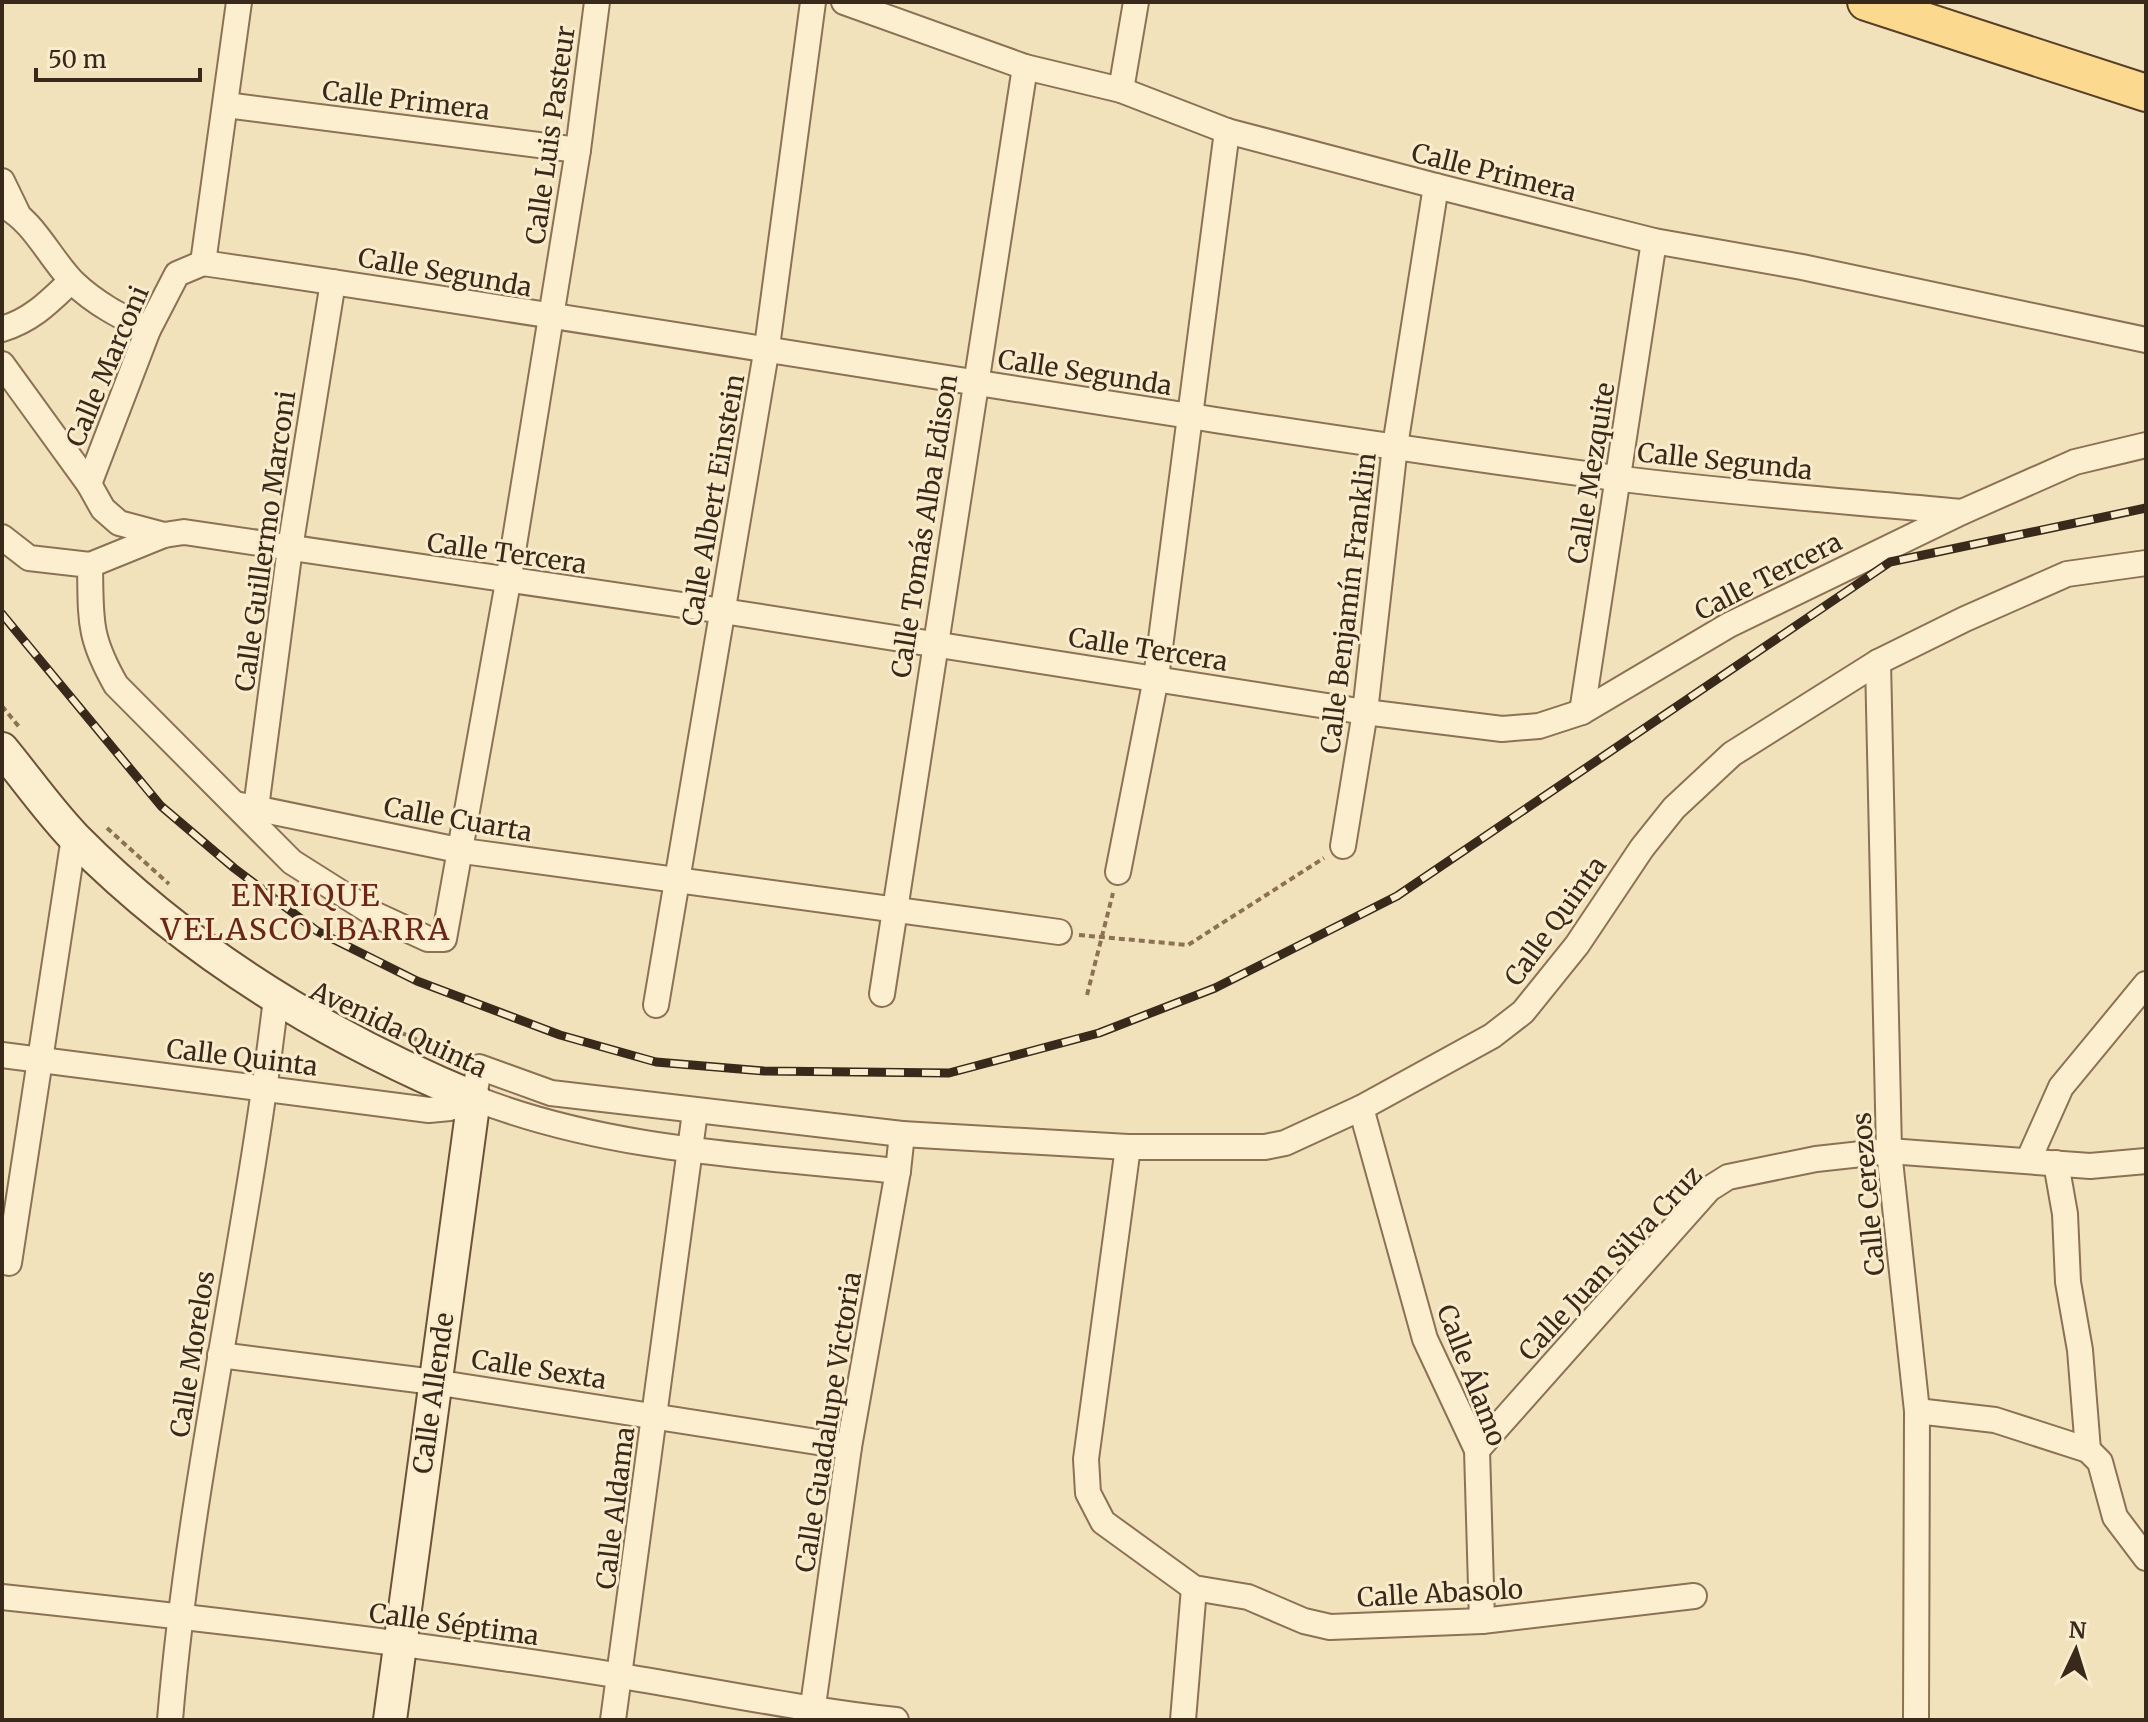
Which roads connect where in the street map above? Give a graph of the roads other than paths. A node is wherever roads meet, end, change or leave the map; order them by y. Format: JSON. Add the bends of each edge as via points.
{"nodes":[{"id":1,"x":239,"y":2,"type":"edge"},
{"id":2,"x":597,"y":2,"type":"edge"},
{"id":3,"x":813,"y":2,"type":"edge"},
{"id":4,"x":844,"y":2,"type":"edge"},
{"id":5,"x":1136,"y":2,"type":"edge"},
{"id":6,"x":1866,"y":2,"type":"edge"},
{"id":7,"x":1025,"y":67,"type":"junction"},
{"id":8,"x":1121,"y":90,"type":"junction"},
{"id":9,"x":2146,"y":93,"type":"edge"},
{"id":10,"x":226,"y":105,"type":"junction"},
{"id":11,"x":1227,"y":131,"type":"junction"},
{"id":12,"x":578,"y":150,"type":"junction"},
{"id":13,"x":2,"y":181,"type":"edge"},
{"id":14,"x":1436,"y":186,"type":"junction"},
{"id":15,"x":10,"y":208,"type":"edge"},
{"id":16,"x":1654,"y":241,"type":"junction"},
{"id":17,"x":203,"y":263,"type":"junction"},
{"id":18,"x":71,"y":281,"type":"junction"},
{"id":19,"x":333,"y":282,"type":"junction"},
{"id":20,"x":549,"y":318,"type":"junction"},
{"id":21,"x":2,"y":329,"type":"edge"},
{"id":22,"x":148,"y":330,"type":"junction"},
{"id":23,"x":2146,"y":340,"type":"edge"},
{"id":24,"x":767,"y":347,"type":"junction"},
{"id":25,"x":2,"y":364,"type":"edge"},
{"id":26,"x":974,"y":384,"type":"junction"},
{"id":27,"x":1191,"y":416,"type":"junction"},
{"id":28,"x":2146,"y":445,"type":"edge"},
{"id":29,"x":1395,"y":446,"type":"junction"},
{"id":30,"x":1620,"y":479,"type":"junction"},
{"id":31,"x":89,"y":484,"type":"junction"},
{"id":32,"x":1962,"y":512,"type":"junction"},
{"id":33,"x":164,"y":535,"type":"junction"},
{"id":34,"x":2,"y":537,"type":"edge"},
{"id":35,"x":290,"y":548,"type":"junction"},
{"id":36,"x":2146,"y":563,"type":"edge"},
{"id":37,"x":90,"y":565,"type":"junction"},
{"id":38,"x":508,"y":582,"type":"junction"},
{"id":39,"x":723,"y":611,"type":"junction"},
{"id":40,"x":934,"y":644,"type":"junction"},
{"id":41,"x":1878,"y":662,"type":"junction"},
{"id":42,"x":1156,"y":678,"type":"junction"},
{"id":43,"x":1365,"y":712,"type":"junction"},
{"id":44,"x":1582,"y":712,"type":"junction"},
{"id":45,"x":16,"y":744,"type":"edge"},
{"id":46,"x":245,"y":806,"type":"junction"},
{"id":47,"x":74,"y":837,"type":"junction"},
{"id":48,"x":1343,"y":846,"type":"road end"},
{"id":49,"x":463,"y":851,"type":"junction"},
{"id":50,"x":1118,"y":872,"type":"road end"},
{"id":51,"x":675,"y":881,"type":"junction"},
{"id":52,"x":893,"y":910,"type":"junction"},
{"id":53,"x":1059,"y":932,"type":"road end"},
{"id":54,"x":2146,"y":984,"type":"edge"},
{"id":55,"x":882,"y":994,"type":"dead end"},
{"id":56,"x":276,"y":998,"type":"junction"},
{"id":57,"x":656,"y":1005,"type":"dead end"},
{"id":58,"x":2,"y":1055,"type":"edge"},
{"id":59,"x":40,"y":1060,"type":"junction"},
{"id":60,"x":476,"y":1083,"type":"junction"},
{"id":61,"x":265,"y":1088,"type":"junction"},
{"id":62,"x":1361,"y":1108,"type":"junction"},
{"id":63,"x":695,"y":1112,"type":"junction"},
{"id":64,"x":902,"y":1134,"type":"junction"},
{"id":65,"x":1128,"y":1147,"type":"junction"},
{"id":66,"x":690,"y":1149,"type":"junction"},
{"id":67,"x":1889,"y":1151,"type":"junction"},
{"id":68,"x":2028,"y":1161,"type":"junction"},
{"id":69,"x":2146,"y":1161,"type":"edge"},
{"id":70,"x":2056,"y":1163,"type":"junction"},
{"id":71,"x":898,"y":1171,"type":"junction"},
{"id":72,"x":9,"y":1263,"type":"dead end"},
{"id":73,"x":220,"y":1355,"type":"junction"},
{"id":74,"x":434,"y":1382,"type":"junction"},
{"id":75,"x":1917,"y":1411,"type":"junction"},
{"id":76,"x":654,"y":1415,"type":"junction"},
{"id":77,"x":849,"y":1447,"type":"junction"},
{"id":78,"x":1477,"y":1450,"type":"junction"},
{"id":79,"x":2088,"y":1450,"type":"junction"},
{"id":80,"x":2145,"y":1558,"type":"edge"},
{"id":81,"x":1194,"y":1588,"type":"junction"},
{"id":82,"x":1694,"y":1596,"type":"dead end"},
{"id":83,"x":2,"y":1597,"type":"edge"},
{"id":84,"x":179,"y":1616,"type":"junction"},
{"id":85,"x":1482,"y":1621,"type":"junction"},
{"id":86,"x":399,"y":1643,"type":"junction"},
{"id":87,"x":622,"y":1676,"type":"junction"},
{"id":88,"x":811,"y":1715,"type":"edge"},
{"id":89,"x":170,"y":1720,"type":"edge"},
{"id":90,"x":390,"y":1720,"type":"edge"},
{"id":91,"x":613,"y":1720,"type":"edge"},
{"id":92,"x":896,"y":1720,"type":"edge"},
{"id":93,"x":1183,"y":1720,"type":"edge"},
{"id":94,"x":1916,"y":1720,"type":"edge"}],
"edges":[{"from":1,"to":10,"type":"street"},
{"from":2,"to":12,"type":"street","name":"Calle Luis Pasteur"},
{"from":3,"to":24,"type":"street","name":"Calle Albert Einstein"},
{"from":4,"to":7,"type":"street","name":"Calle Primera"},
{"from":5,"to":8,"type":"street"},
{"from":6,"to":9,"type":"main road"},
{"from":7,"to":8,"type":"street","name":"Calle Primera"},
{"from":7,"to":26,"type":"street","name":"Calle Tomás Alba Edison"},
{"from":8,"to":11,"type":"street","name":"Calle Primera"},
{"from":10,"to":12,"type":"street","name":"Calle Primera"},
{"from":10,"to":17,"type":"street"},
{"from":11,"to":14,"type":"street","name":"Calle Primera"},
{"from":11,"to":27,"type":"street"},
{"from":12,"to":20,"type":"street","name":"Calle Luis Pasteur"},
{"from":13,"to":15,"type":"street"},
{"from":14,"to":16,"type":"street","name":"Calle Primera"},
{"from":14,"to":29,"type":"street","name":"Calle Benjamín Franklin"},
{"from":15,"to":18,"type":"street"},
{"from":16,"to":23,"type":"street","name":"Calle Primera"},
{"from":16,"to":30,"type":"street","name":"Calle Mezquite"},
{"from":17,"to":19,"type":"street","name":"Calle Segunda"},
{"from":17,"to":22,"type":"street","name":"Calle Marconi","via":[[177,274]]},
{"from":18,"to":21,"type":"street","via":[[41,311]]},
{"from":18,"to":22,"type":"street","via":[[97,304]]},
{"from":19,"to":20,"type":"street","name":"Calle Segunda"},
{"from":19,"to":35,"type":"street","name":"Calle Guillermo Marconi"},
{"from":20,"to":24,"type":"street","name":"Calle Segunda"},
{"from":20,"to":38,"type":"street","name":"Calle Luis Pasteur"},
{"from":22,"to":31,"type":"street","name":"Calle Marconi"},
{"from":24,"to":26,"type":"street","name":"Calle Segunda"},
{"from":24,"to":39,"type":"street","name":"Calle Albert Einstein"},
{"from":25,"to":31,"type":"street"},
{"from":26,"to":27,"type":"street","name":"Calle Segunda"},
{"from":26,"to":40,"type":"street","name":"Calle Tomás Alba Edison"},
{"from":27,"to":29,"type":"street","name":"Calle Segunda"},
{"from":27,"to":42,"type":"street"},
{"from":28,"to":32,"type":"street","name":"Calle Tercera","via":[[2075,462]]},
{"from":29,"to":30,"type":"street","name":"Calle Segunda"},
{"from":29,"to":43,"type":"street","name":"Calle Benjamín Franklin"},
{"from":30,"to":32,"type":"street","name":"Calle Segunda"},
{"from":30,"to":44,"type":"street","name":"Calle Mezquite"},
{"from":31,"to":33,"type":"street","via":[[103,509],[119,523]]},
{"from":32,"to":44,"type":"street","name":"Calle Tercera","via":[[1729,625]]},
{"from":33,"to":35,"type":"street","name":"Calle Tercera","via":[[184,532]]},
{"from":33,"to":37,"type":"street","name":"Calle Tercera"},
{"from":34,"to":37,"type":"street","via":[[29,558]]},
{"from":35,"to":38,"type":"street","name":"Calle Tercera"},
{"from":35,"to":46,"type":"street","name":"Calle Guillermo Marconi"},
{"from":36,"to":41,"type":"street","name":"Calle Quinta","via":[[2067,574]]},
{"from":37,"to":46,"type":"street","via":[[96,650],[116,685]]},
{"from":38,"to":39,"type":"street","name":"Calle Tercera"},
{"from":38,"to":49,"type":"street","name":"Calle Luis Pasteur"},
{"from":39,"to":40,"type":"street","name":"Calle Tercera"},
{"from":39,"to":51,"type":"street","name":"Calle Albert Einstein"},
{"from":40,"to":42,"type":"street","name":"Calle Tercera"},
{"from":40,"to":52,"type":"street","name":"Calle Tomás Alba Edison"},
{"from":41,"to":62,"type":"street","name":"Calle Quinta","via":[[1732,754],[1674,808],[1523,1012],[1492,1036]]},
{"from":41,"to":67,"type":"street","name":"Calle Cerezos"},
{"from":42,"to":43,"type":"street","name":"Calle Tercera"},
{"from":42,"to":50,"type":"street"},
{"from":43,"to":44,"type":"street","name":"Calle Tercera","via":[[1502,729],[1539,726]]},
{"from":43,"to":48,"type":"street","name":"Calle Benjamín Franklin"},
{"from":45,"to":47,"type":"street","name":"Avenida Quinta"},
{"from":46,"to":49,"type":"street","name":"Calle Cuarta"},
{"from":46,"to":49,"type":"street","name":"Calle Luis Pasteur","via":[[292,862],[376,915],[428,939],[444,939]]},
{"from":47,"to":56,"type":"street","name":"Avenida Quinta","via":[[169,922]]},
{"from":47,"to":59,"type":"street"},
{"from":49,"to":51,"type":"street","name":"Calle Cuarta"},
{"from":51,"to":52,"type":"street","name":"Calle Cuarta"},
{"from":51,"to":57,"type":"street","name":"Calle Albert Einstein"},
{"from":52,"to":53,"type":"street","name":"Calle Cuarta"},
{"from":52,"to":55,"type":"street","name":"Calle Tomás Alba Edison"},
{"from":54,"to":68,"type":"street","via":[[2061,1087]]},
{"from":56,"to":60,"type":"street","name":"Avenida Quinta","via":[[386,1059]]},
{"from":56,"to":61,"type":"street","name":"Calle Morelos"},
{"from":58,"to":59,"type":"street","name":"Calle Quinta"},
{"from":59,"to":61,"type":"street","name":"Calle Quinta"},
{"from":59,"to":72,"type":"street"},
{"from":60,"to":61,"type":"street","name":"Calle Quinta","via":[[450,1108],[429,1110]]},
{"from":60,"to":63,"type":"street","name":"Avenida Quinta"},
{"from":60,"to":66,"type":"street","name":"Avenida Quinta","via":[[508,1111]]},
{"from":60,"to":74,"type":"street","name":"Calle Allende"},
{"from":61,"to":73,"type":"street","name":"Calle Morelos"},
{"from":62,"to":65,"type":"street","name":"Calle Quinta","via":[[1265,1147]]},
{"from":62,"to":78,"type":"street","name":"Calle Álamo","via":[[1425,1339]]},
{"from":63,"to":64,"type":"street","name":"Avenida Quinta"},
{"from":63,"to":66,"type":"street","name":"Calle Aldama"},
{"from":64,"to":65,"type":"street","name":"Calle Quinta"},
{"from":64,"to":71,"type":"street","name":"Calle Guadalupe Victoria"},
{"from":65,"to":81,"type":"street","name":"Calle Abasolo","via":[[1086,1459],[1088,1493],[1103,1522]]},
{"from":66,"to":71,"type":"street","name":"Avenida Quinta"},
{"from":66,"to":76,"type":"street","name":"Calle Aldama"},
{"from":67,"to":68,"type":"street","name":"Calle Juan Silva Cruz"},
{"from":67,"to":75,"type":"street","name":"Calle Cerezos"},
{"from":67,"to":78,"type":"street","name":"Calle Juan Silva Cruz","via":[[1728,1177],[1709,1189]]},
{"from":68,"to":70,"type":"street","name":"Calle Juan Silva Cruz"},
{"from":69,"to":70,"type":"street","name":"Calle Juan Silva Cruz"},
{"from":70,"to":79,"type":"street"},
{"from":71,"to":77,"type":"street","name":"Calle Guadalupe Victoria"},
{"from":73,"to":74,"type":"street","name":"Calle Sexta"},
{"from":73,"to":84,"type":"street","name":"Calle Morelos"},
{"from":74,"to":76,"type":"street","name":"Calle Sexta"},
{"from":74,"to":86,"type":"street","name":"Calle Allende"},
{"from":75,"to":79,"type":"street","via":[[1995,1420]]},
{"from":75,"to":94,"type":"street","name":"Calle Cerezos"},
{"from":76,"to":77,"type":"street","name":"Calle Sexta"},
{"from":76,"to":87,"type":"street","name":"Calle Aldama"},
{"from":77,"to":88,"type":"street","name":"Calle Guadalupe Victoria"},
{"from":78,"to":85,"type":"street","name":"Calle Álamo"},
{"from":79,"to":80,"type":"street","via":[[2100,1462],[2115,1517]]},
{"from":81,"to":85,"type":"street","name":"Calle Abasolo","via":[[1248,1597],[1330,1627]]},
{"from":81,"to":93,"type":"street"},
{"from":82,"to":85,"type":"street","name":"Calle Abasolo"},
{"from":83,"to":84,"type":"street","name":"Calle Séptima"},
{"from":84,"to":86,"type":"street","name":"Calle Séptima"},
{"from":84,"to":89,"type":"street","name":"Calle Morelos"},
{"from":86,"to":87,"type":"street","name":"Calle Séptima"},
{"from":86,"to":90,"type":"street","name":"Calle Allende"},
{"from":87,"to":88,"type":"street","name":"Calle Séptima"},
{"from":87,"to":91,"type":"street","name":"Calle Aldama"},
{"from":88,"to":92,"type":"street","name":"Calle Séptima"}]}
